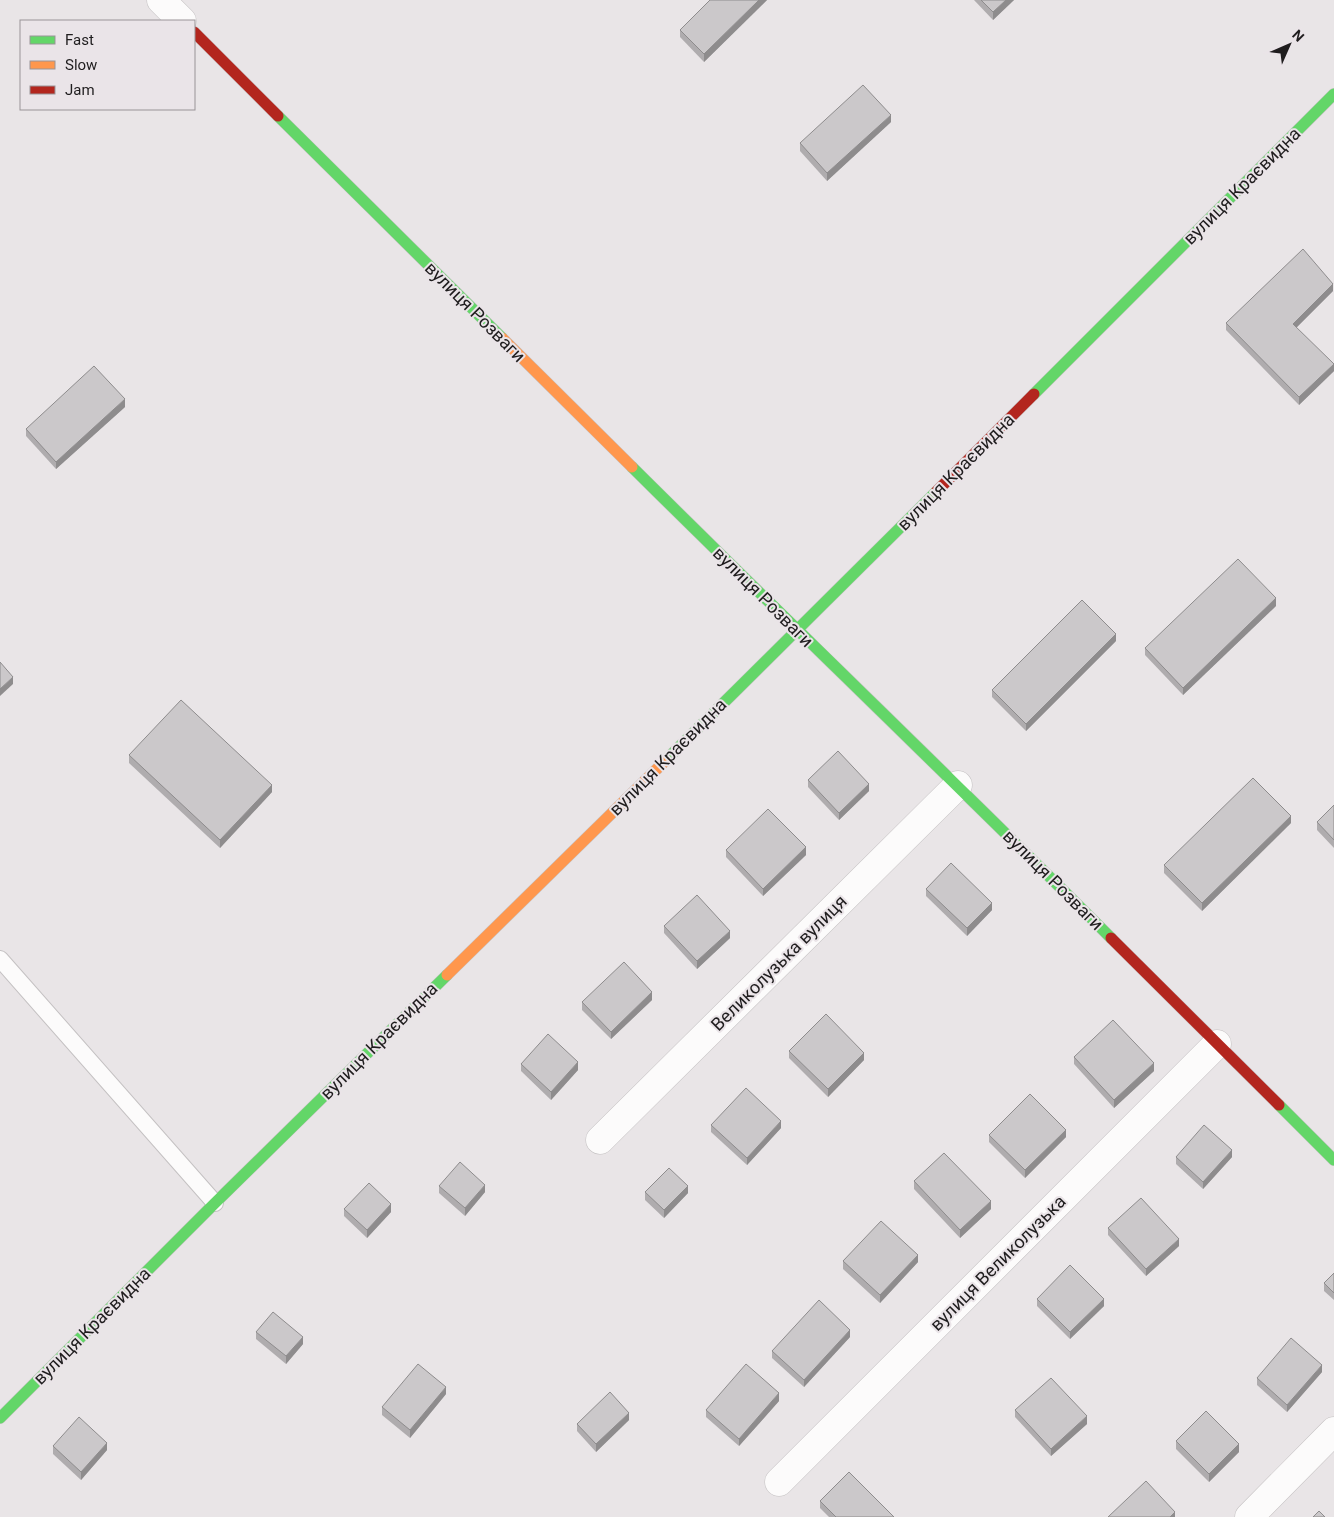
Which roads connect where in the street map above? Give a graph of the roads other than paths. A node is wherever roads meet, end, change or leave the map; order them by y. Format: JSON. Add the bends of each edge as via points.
{"nodes":[{"id":1,"x":161,"y":0,"type":"edge"},
{"id":2,"x":181,"y":20,"type":"edge"},
{"id":3,"x":195,"y":33,"type":"edge"},
{"id":4,"x":1334,"y":94,"type":"edge"},
{"id":5,"x":797,"y":631,"type":"junction"},
{"id":6,"x":958,"y":786,"type":"junction"},
{"id":7,"x":0,"y":959,"type":"edge"},
{"id":8,"x":1217,"y":1044,"type":"junction"},
{"id":9,"x":600,"y":1140,"type":"dead end"},
{"id":10,"x":1334,"y":1160,"type":"edge"},
{"id":11,"x":215,"y":1203,"type":"junction"},
{"id":12,"x":0,"y":1418,"type":"edge"},
{"id":13,"x":1334,"y":1431,"type":"edge"},
{"id":14,"x":779,"y":1482,"type":"dead end"},
{"id":15,"x":1249,"y":1517,"type":"edge"}],
"edges":[{"from":1,"to":2,"type":"street"},
{"from":3,"to":5,"type":"street","name":"вулиця Розваги"},
{"from":4,"to":5,"type":"street","name":"вулиця Краєвидна"},
{"from":5,"to":6,"type":"street","name":"вулиця Розваги"},
{"from":5,"to":11,"type":"street","name":"вулиця Краєвидна"},
{"from":6,"to":8,"type":"street","name":"вулиця Розваги"},
{"from":6,"to":9,"type":"street","name":"Великолузька вулиця"},
{"from":7,"to":11,"type":"lane"},
{"from":8,"to":10,"type":"street","name":"вулиця Розваги"},
{"from":8,"to":14,"type":"street","name":"вулиця Великолузька"},
{"from":11,"to":12,"type":"street","name":"вулиця Краєвидна"},
{"from":13,"to":15,"type":"street"}]}
